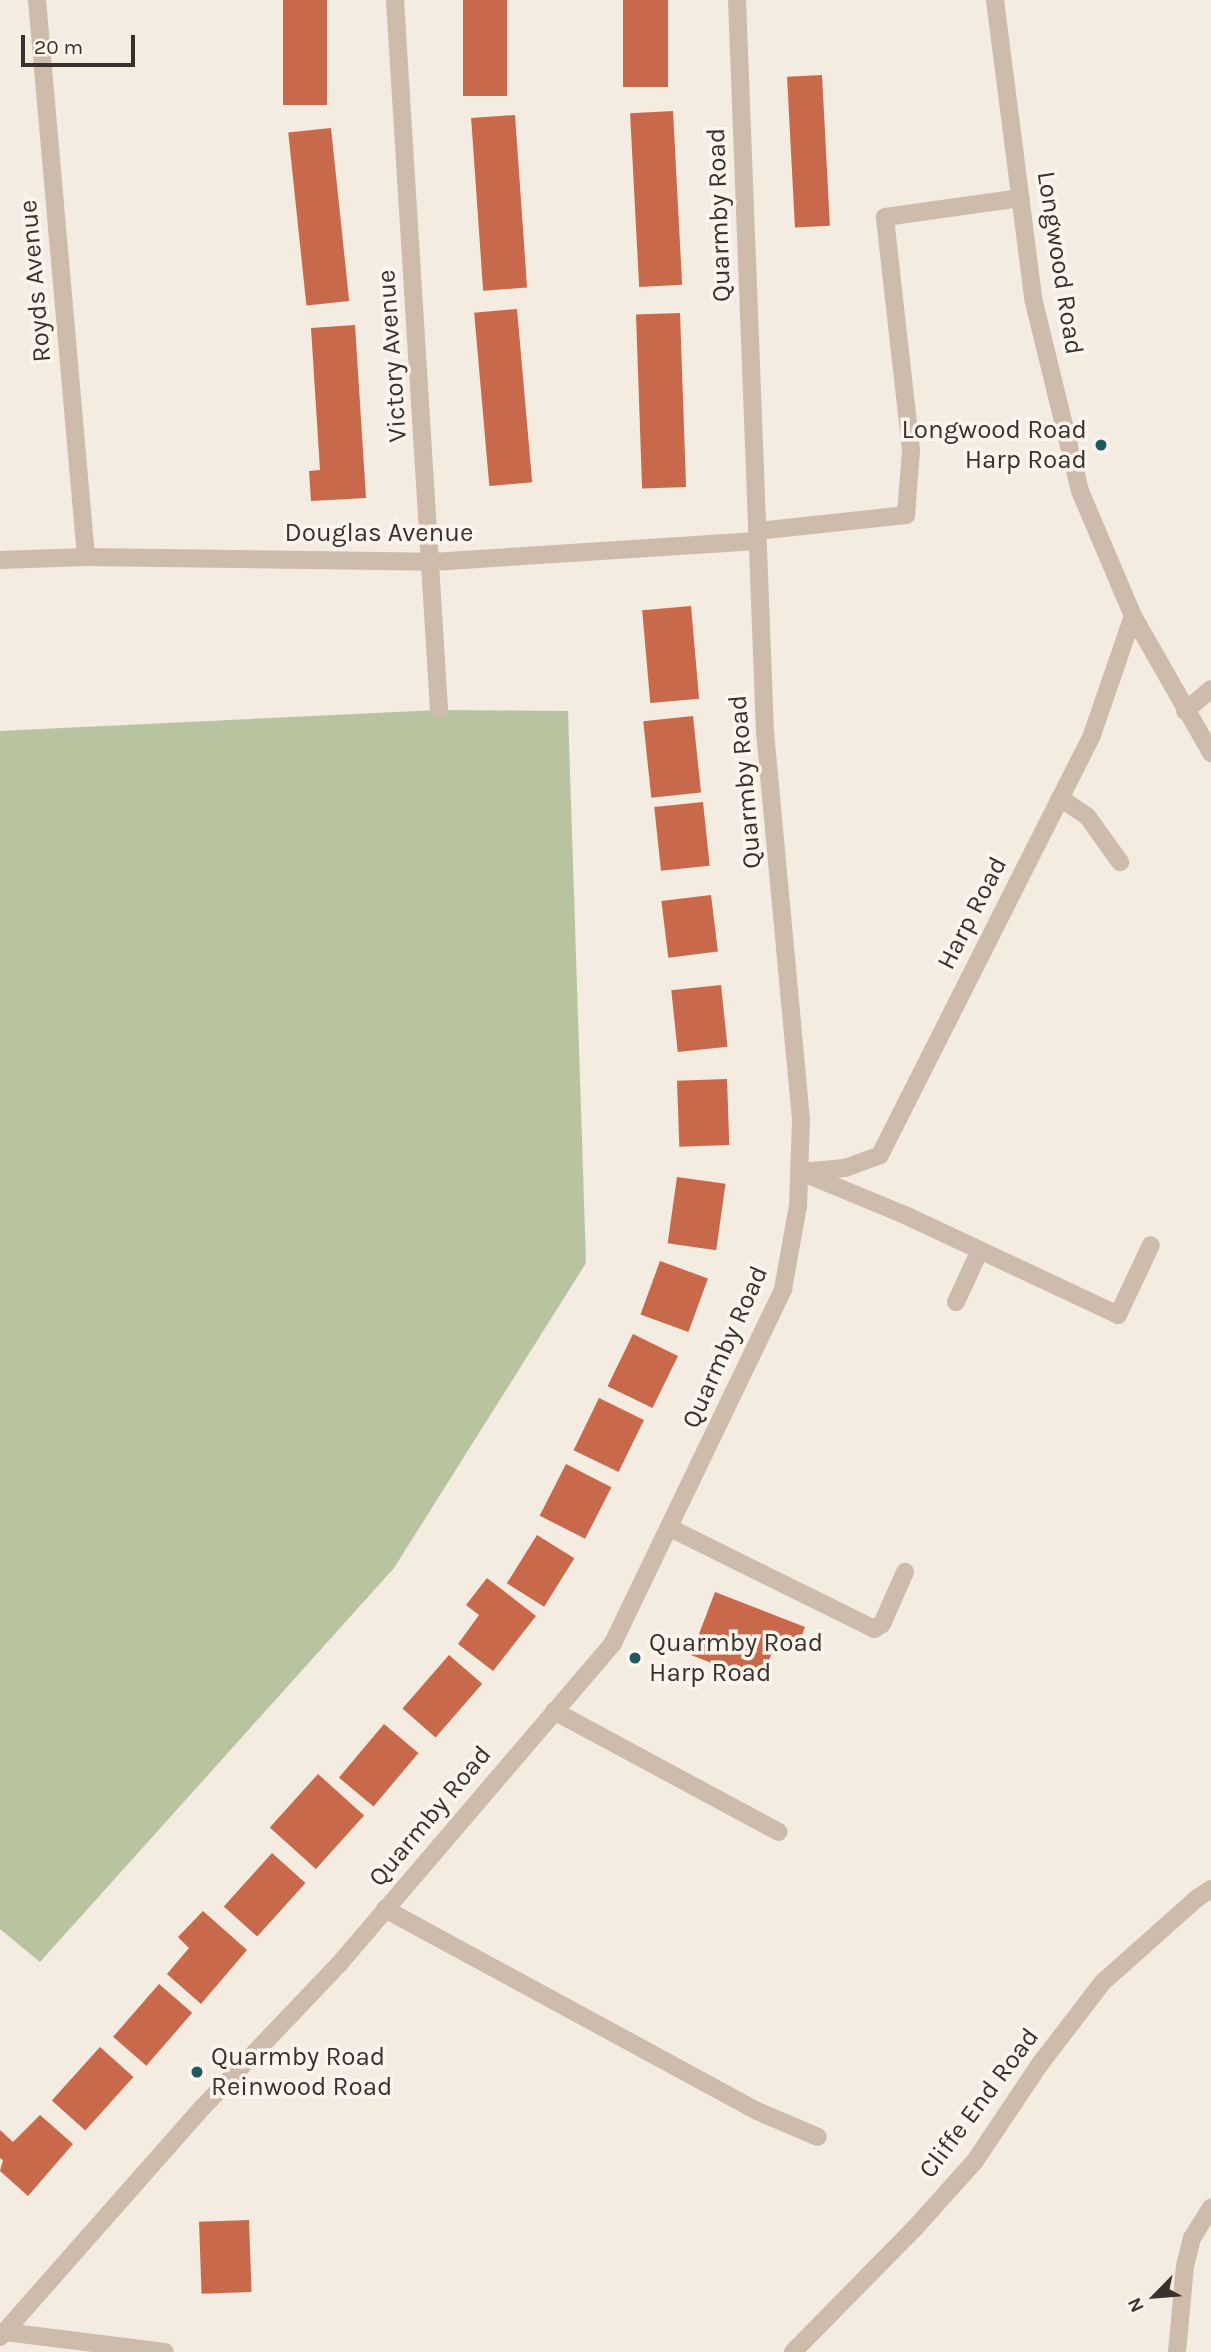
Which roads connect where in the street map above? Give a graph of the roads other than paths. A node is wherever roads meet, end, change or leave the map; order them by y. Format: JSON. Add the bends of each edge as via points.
{"nodes":[{"id":1,"x":37,"y":0,"type":"edge"},
{"id":2,"x":395,"y":0,"type":"edge"},
{"id":3,"x":737,"y":0,"type":"edge"},
{"id":4,"x":995,"y":0,"type":"edge"},
{"id":5,"x":1021,"y":198,"type":"junction"},
{"id":6,"x":757,"y":536,"type":"junction"},
{"id":7,"x":86,"y":557,"type":"junction"},
{"id":8,"x":0,"y":560,"type":"edge"},
{"id":9,"x":432,"y":562,"type":"junction"},
{"id":10,"x":1133,"y":616,"type":"junction"},
{"id":11,"x":1211,"y":689,"type":"edge"},
{"id":12,"x":439,"y":710,"type":"dead end"},
{"id":13,"x":1185,"y":711,"type":"junction"},
{"id":14,"x":1211,"y":753,"type":"edge"},
{"id":15,"x":1060,"y":798,"type":"junction"},
{"id":16,"x":1120,"y":862,"type":"dead end"},
{"id":17,"x":801,"y":1172,"type":"junction"},
{"id":18,"x":1151,"y":1245,"type":"dead end"},
{"id":19,"x":980,"y":1250,"type":"junction"},
{"id":20,"x":956,"y":1302,"type":"dead end"},
{"id":21,"x":670,"y":1528,"type":"junction"},
{"id":22,"x":905,"y":1572,"type":"dead end"},
{"id":23,"x":554,"y":1712,"type":"junction"},
{"id":24,"x":779,"y":1832,"type":"dead end"},
{"id":25,"x":1211,"y":1889,"type":"edge"},
{"id":26,"x":385,"y":1909,"type":"junction"},
{"id":27,"x":818,"y":2137,"type":"dead end"},
{"id":28,"x":1211,"y":2208,"type":"edge"},
{"id":29,"x":2,"y":2333,"type":"edge"},
{"id":30,"x":165,"y":2352,"type":"edge"},
{"id":31,"x":793,"y":2352,"type":"edge"},
{"id":32,"x":1177,"y":2352,"type":"edge"}],
"edges":[{"from":1,"to":7,"type":"street","name":"Royds Avenue"},
{"from":2,"to":9,"type":"street","name":"Victory Avenue"},
{"from":3,"to":6,"type":"street","name":"Quarmby Road"},
{"from":4,"to":5,"type":"street","name":"Longwood Road"},
{"from":5,"to":6,"type":"street","name":"Douglas Avenue","via":[[885,217],[911,450],[906,515]]},
{"from":5,"to":10,"type":"street","name":"Longwood Road","via":[[1033,298],[1080,491]]},
{"from":6,"to":9,"type":"street","name":"Douglas Avenue"},
{"from":6,"to":17,"type":"street","name":"Quarmby Road","via":[[765,732],[798,1068]]},
{"from":7,"to":8,"type":"street","name":"Douglas Avenue"},
{"from":7,"to":9,"type":"street","name":"Douglas Avenue"},
{"from":9,"to":12,"type":"street","name":"Victory Avenue"},
{"from":10,"to":13,"type":"street","name":"Longwood Road"},
{"from":10,"to":15,"type":"street","name":"Harp Road","via":[[1092,735]]},
{"from":11,"to":13,"type":"street"},
{"from":13,"to":14,"type":"street","name":"Longwood Road"},
{"from":15,"to":16,"type":"street","via":[[1087,816]]},
{"from":15,"to":17,"type":"street","name":"Harp Road","via":[[880,1155],[845,1168]]},
{"from":17,"to":19,"type":"street"},
{"from":17,"to":21,"type":"street","name":"Quarmby Road","via":[[783,1289]]},
{"from":18,"to":19,"type":"street","via":[[1118,1314]]},
{"from":19,"to":20,"type":"street"},
{"from":21,"to":22,"type":"street","via":[[874,1629],[882,1624]]},
{"from":21,"to":23,"type":"street","name":"Quarmby Road","via":[[613,1643]]},
{"from":23,"to":24,"type":"street"},
{"from":23,"to":26,"type":"street","name":"Quarmby Road"},
{"from":25,"to":31,"type":"street","name":"Cliffe End Road","via":[[1103,1982],[1040,2064],[975,2161]]},
{"from":26,"to":27,"type":"street","via":[[757,2111]]},
{"from":26,"to":29,"type":"street","name":"Quarmby Road"},
{"from":28,"to":32,"type":"street","via":[[1192,2238],[1185,2266]]},
{"from":29,"to":30,"type":"street"}]}
